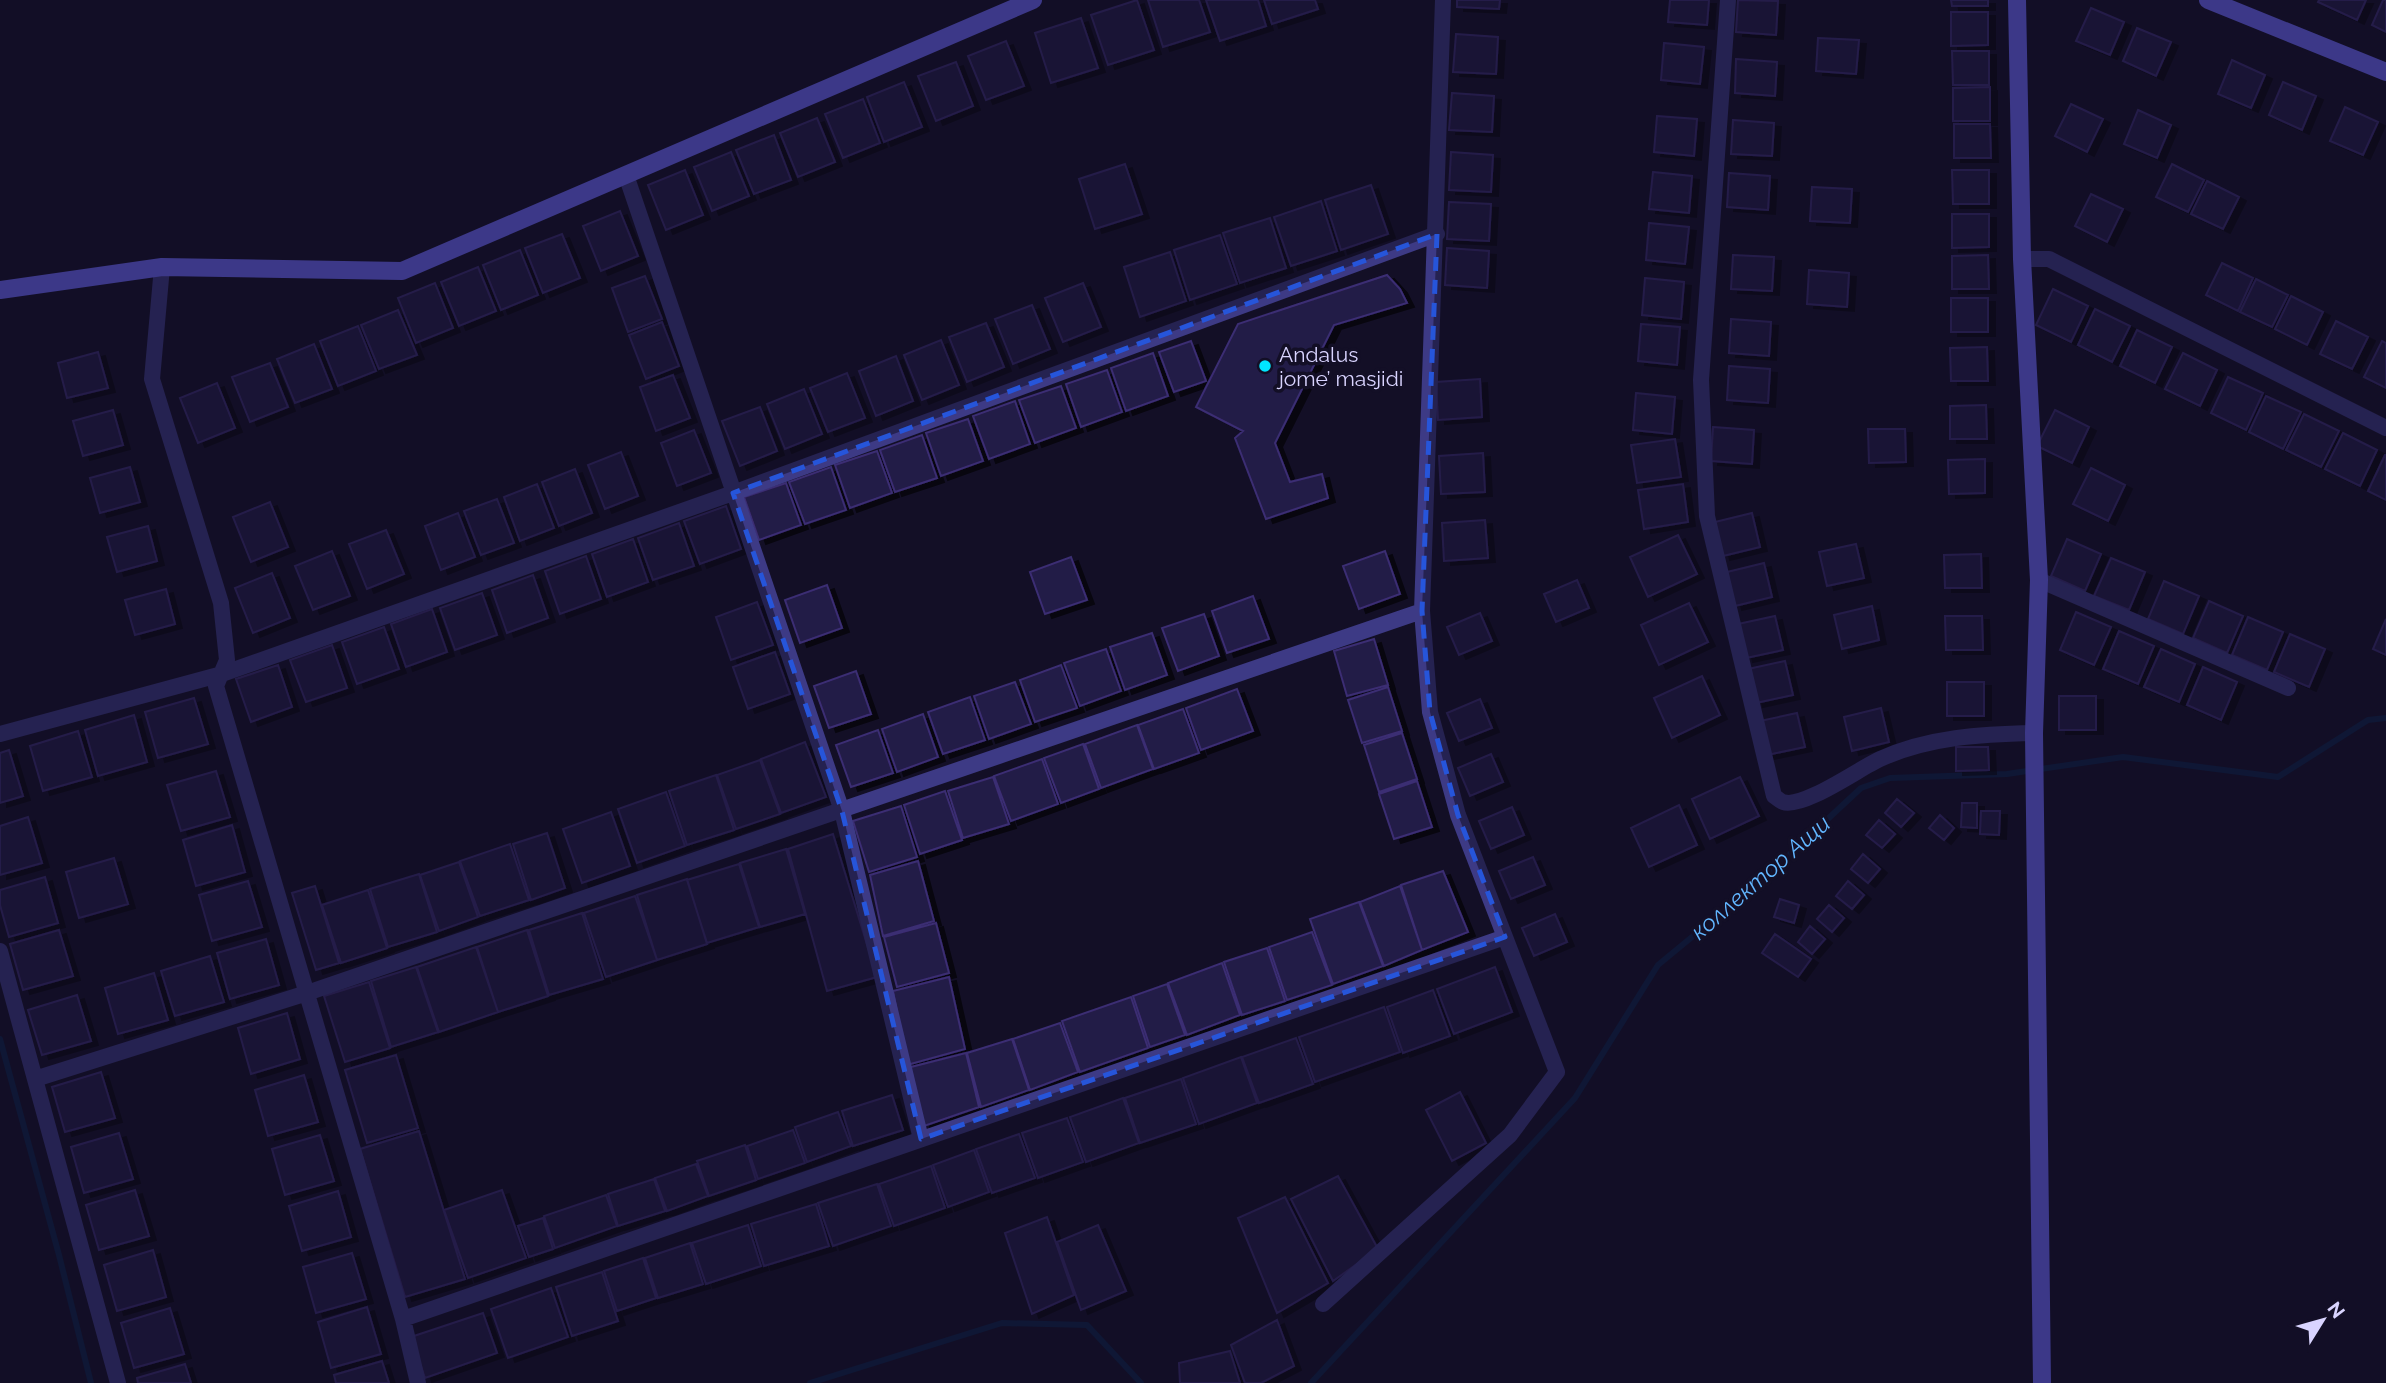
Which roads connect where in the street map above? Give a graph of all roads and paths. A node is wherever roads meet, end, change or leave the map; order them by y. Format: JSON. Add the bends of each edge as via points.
{"nodes":[{"id":1,"x":1033,"y":0,"type":"edge"},
{"id":2,"x":1443,"y":0,"type":"edge"},
{"id":3,"x":1728,"y":0,"type":"edge"},
{"id":4,"x":2017,"y":0,"type":"edge"},
{"id":5,"x":2208,"y":0,"type":"edge"},
{"id":6,"x":2386,"y":72,"type":"edge"},
{"id":7,"x":626,"y":175,"type":"junction"},
{"id":8,"x":1437,"y":234,"type":"junction"},
{"id":9,"x":2022,"y":259,"type":"junction"},
{"id":10,"x":162,"y":267,"type":"junction"},
{"id":11,"x":0,"y":289,"type":"edge"},
{"id":12,"x":2386,"y":428,"type":"edge"},
{"id":13,"x":733,"y":493,"type":"junction"},
{"id":14,"x":2039,"y":580,"type":"junction"},
{"id":15,"x":1422,"y":611,"type":"junction"},
{"id":16,"x":222,"y":674,"type":"junction"},
{"id":17,"x":2288,"y":688,"type":"dead end"},
{"id":18,"x":0,"y":734,"type":"edge"},
{"id":19,"x":2034,"y":741,"type":"junction"},
{"id":20,"x":842,"y":811,"type":"junction"},
{"id":21,"x":1505,"y":936,"type":"junction"},
{"id":22,"x":0,"y":951,"type":"edge"},
{"id":23,"x":307,"y":993,"type":"junction"},
{"id":24,"x":35,"y":1079,"type":"junction"},
{"id":25,"x":921,"y":1139,"type":"junction"},
{"id":26,"x":1323,"y":1304,"type":"dead end"},
{"id":27,"x":403,"y":1319,"type":"junction"},
{"id":28,"x":118,"y":1383,"type":"edge"},
{"id":29,"x":418,"y":1383,"type":"edge"},
{"id":30,"x":2042,"y":1383,"type":"edge"}],
"edges":[{"from":1,"to":7,"type":"main road"},
{"from":2,"to":8,"type":"street"},
{"from":3,"to":19,"type":"street","via":[[1701,380],[1707,516],[1774,796],[1793,803],[1915,746],[1975,735]]},
{"from":4,"to":9,"type":"main road"},
{"from":5,"to":6,"type":"main road"},
{"from":7,"to":10,"type":"main road","via":[[402,271]]},
{"from":7,"to":13,"type":"street"},
{"from":8,"to":13,"type":"street"},
{"from":8,"to":15,"type":"street"},
{"from":9,"to":12,"type":"street","via":[[2049,259]]},
{"from":9,"to":14,"type":"main road"},
{"from":10,"to":11,"type":"main road"},
{"from":10,"to":16,"type":"street","via":[[152,379],[221,603],[228,660]]},
{"from":13,"to":16,"type":"street"},
{"from":13,"to":20,"type":"street"},
{"from":14,"to":17,"type":"street"},
{"from":14,"to":19,"type":"main road"},
{"from":15,"to":20,"type":"street"},
{"from":15,"to":21,"type":"street","via":[[1430,712],[1458,815]]},
{"from":16,"to":18,"type":"street"},
{"from":16,"to":23,"type":"street","via":[[216,686]]},
{"from":19,"to":30,"type":"main road"},
{"from":20,"to":23,"type":"street"},
{"from":20,"to":25,"type":"street"},
{"from":21,"to":25,"type":"street"},
{"from":21,"to":26,"type":"street","via":[[1557,1072],[1510,1135]]},
{"from":22,"to":24,"type":"street"},
{"from":23,"to":24,"type":"street"},
{"from":23,"to":27,"type":"street"},
{"from":24,"to":28,"type":"street"},
{"from":25,"to":27,"type":"street"},
{"from":27,"to":29,"type":"street"}]}
